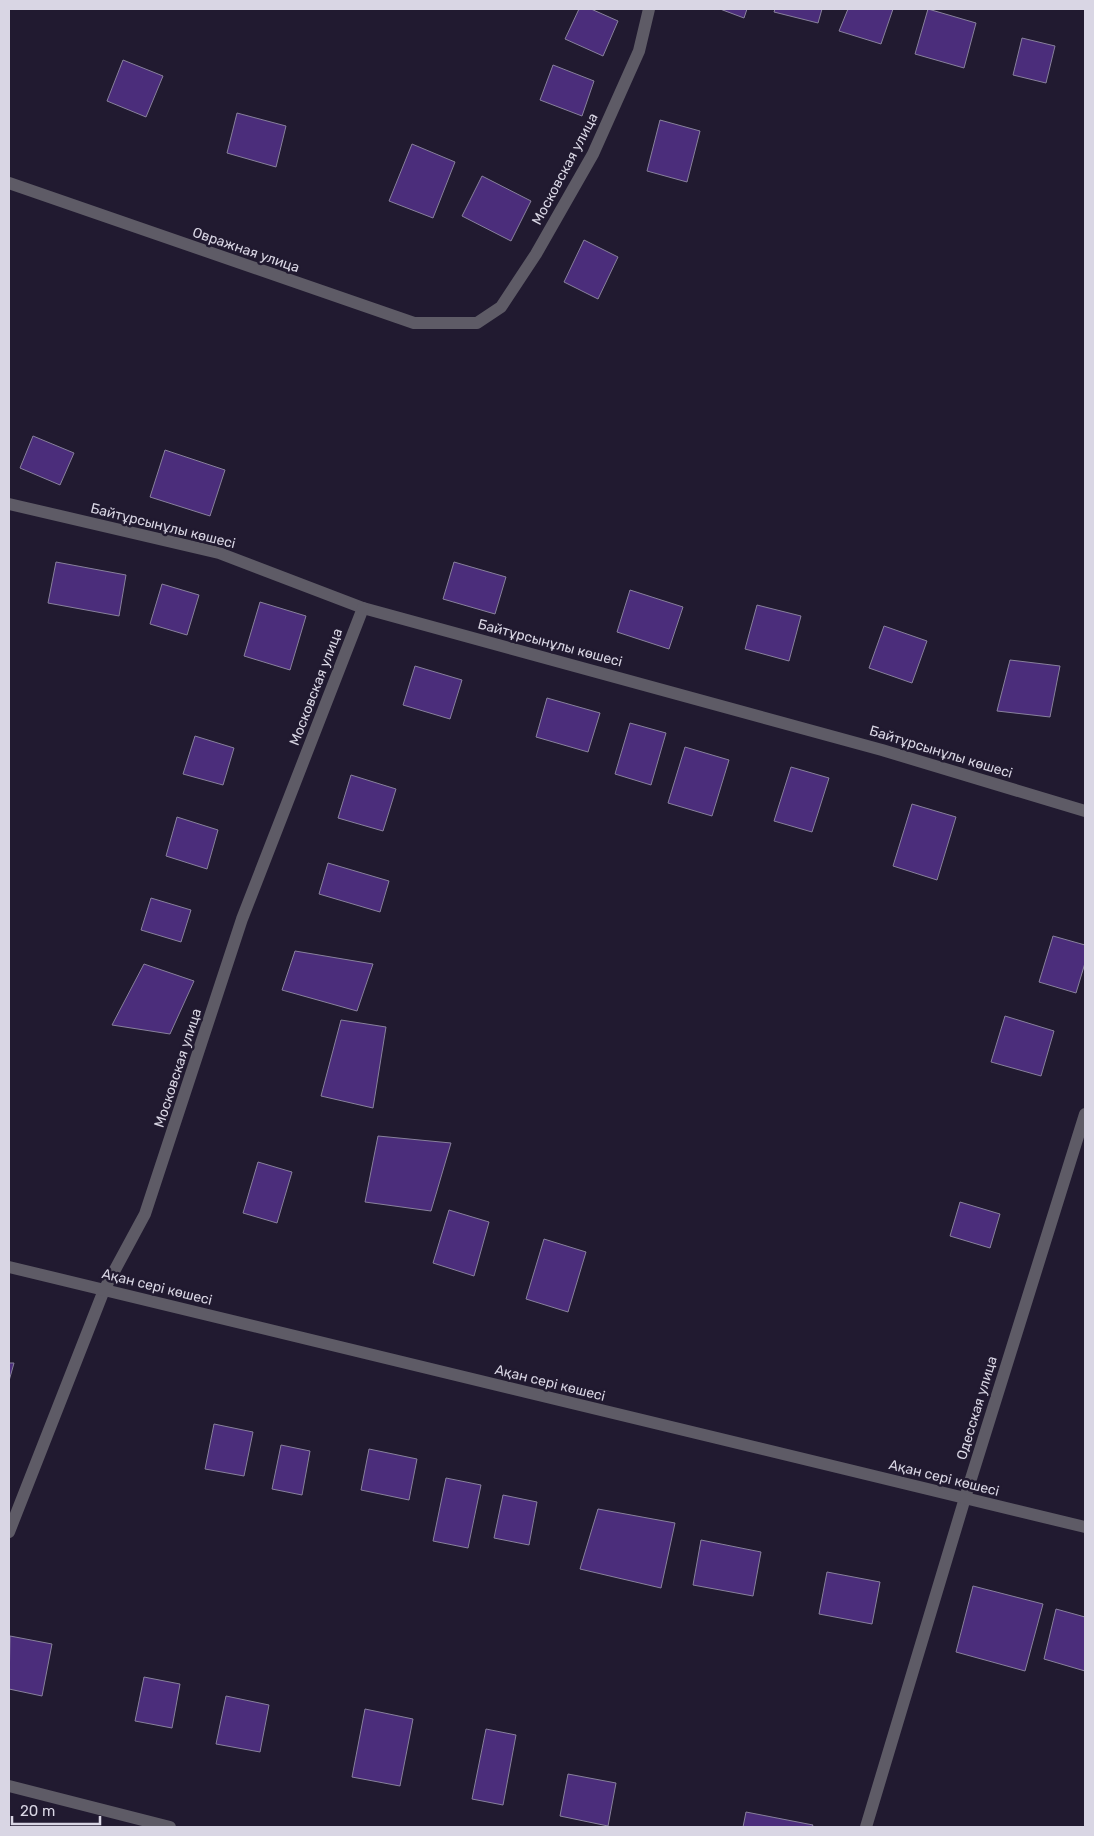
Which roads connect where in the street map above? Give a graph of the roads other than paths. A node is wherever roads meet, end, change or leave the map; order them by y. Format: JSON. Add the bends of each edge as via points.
{"nodes":[{"id":1,"x":650,"y":9,"type":"edge"},
{"id":2,"x":9,"y":184,"type":"edge"},
{"id":3,"x":477,"y":324,"type":"joint"},
{"id":4,"x":9,"y":504,"type":"edge"},
{"id":5,"x":363,"y":608,"type":"junction"},
{"id":6,"x":1085,"y":811,"type":"edge"},
{"id":7,"x":1085,"y":1114,"type":"edge"},
{"id":8,"x":9,"y":1267,"type":"edge"},
{"id":9,"x":104,"y":1290,"type":"junction"},
{"id":10,"x":964,"y":1498,"type":"junction"},
{"id":11,"x":1085,"y":1527,"type":"edge"},
{"id":12,"x":9,"y":1532,"type":"edge"},
{"id":13,"x":9,"y":1786,"type":"edge"},
{"id":14,"x":170,"y":1827,"type":"edge"},
{"id":15,"x":866,"y":1827,"type":"edge"}],
"edges":[{"from":1,"to":3,"type":"street","name":"Московская улица","via":[[639,51],[593,154],[536,254],[501,307]]},
{"from":2,"to":3,"type":"street","name":"Овражная улица","via":[[414,323]]},
{"from":4,"to":5,"type":"street","name":"Байтұрсынұлы көшесі","via":[[219,553]]},
{"from":5,"to":6,"type":"street","name":"Байтұрсынұлы көшесі","via":[[882,750]]},
{"from":5,"to":9,"type":"street","name":"Московская улица","via":[[242,919],[145,1214]]},
{"from":7,"to":10,"type":"street","name":"Одесская улица"},
{"from":8,"to":9,"type":"street","name":"Ақан сері көшесі"},
{"from":9,"to":10,"type":"street","name":"Ақан сері көшесі"},
{"from":9,"to":12,"type":"street","name":"Московская улица"},
{"from":10,"to":11,"type":"street","name":"Ақан сері көшесі"},
{"from":10,"to":15,"type":"street","name":"Одесская улица"},
{"from":13,"to":14,"type":"street"}]}
